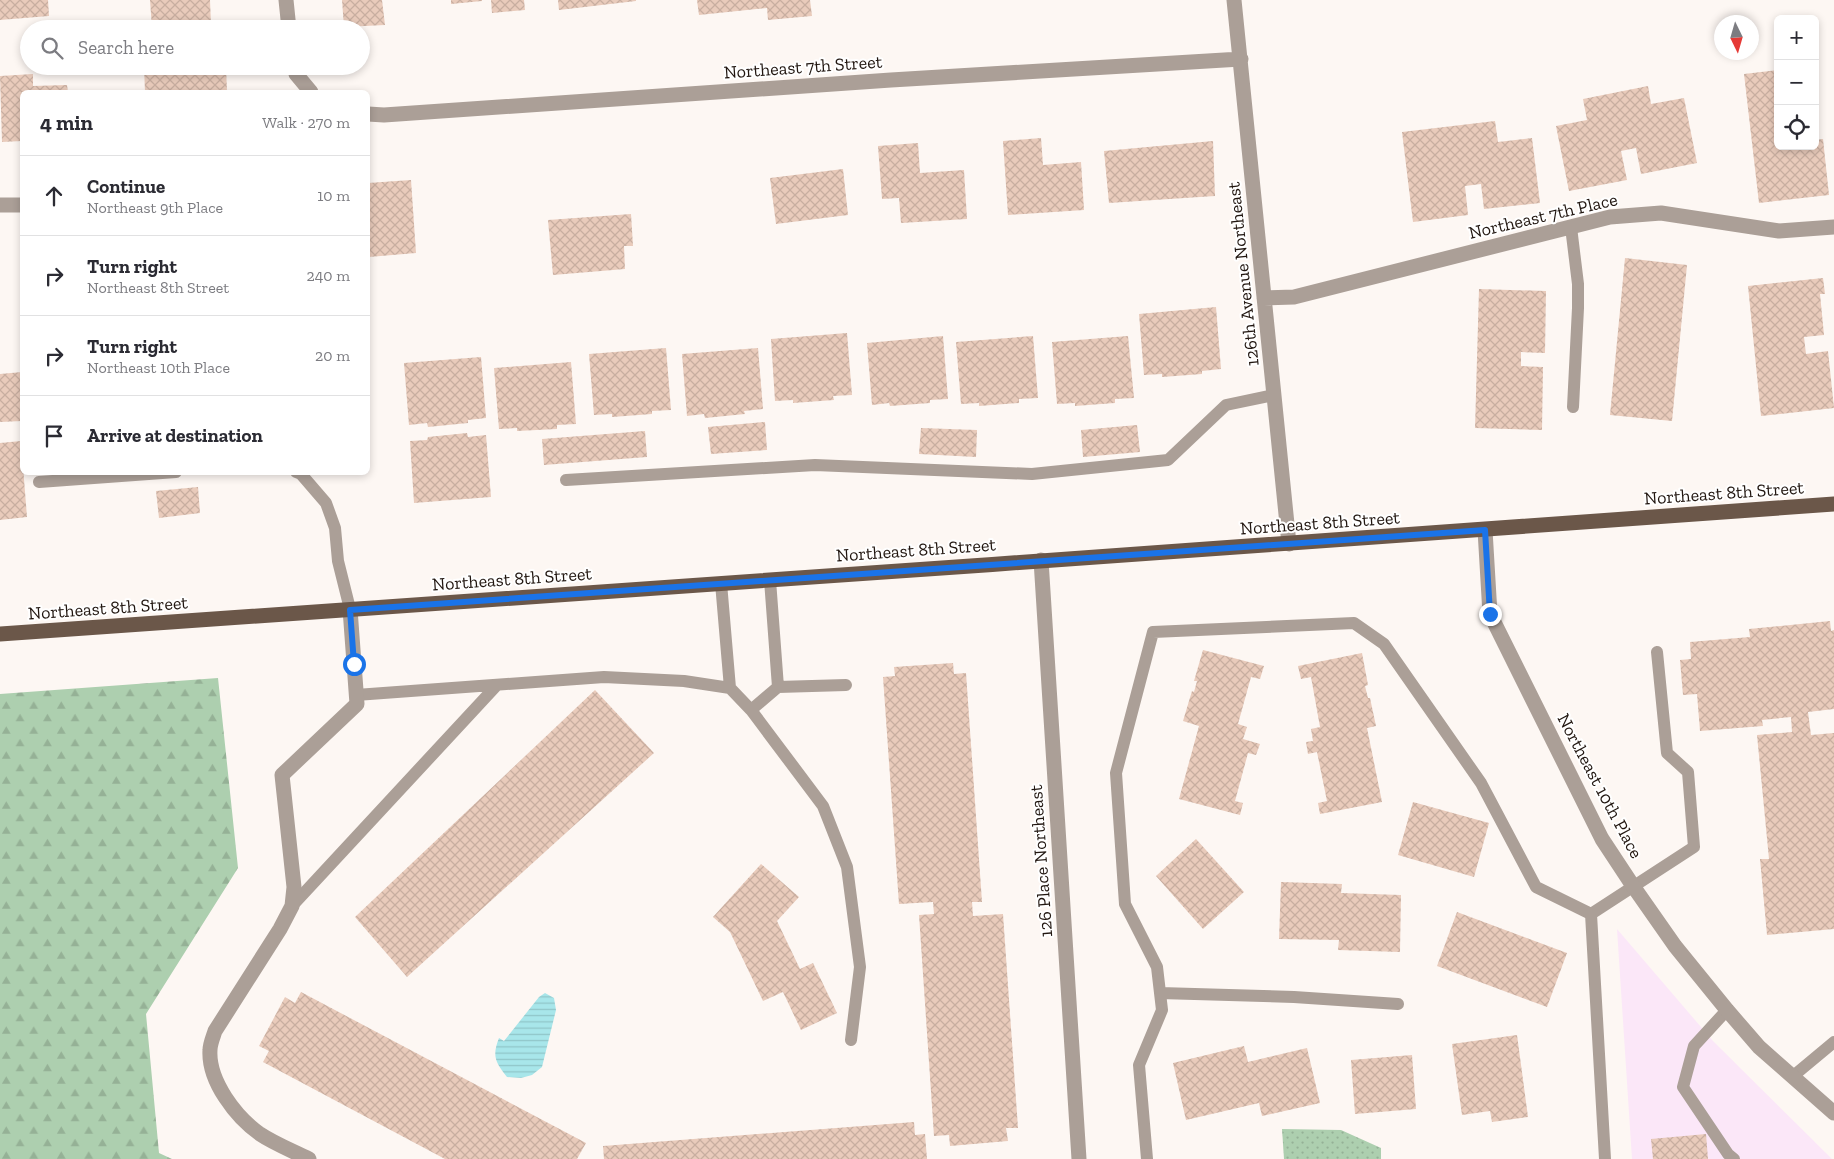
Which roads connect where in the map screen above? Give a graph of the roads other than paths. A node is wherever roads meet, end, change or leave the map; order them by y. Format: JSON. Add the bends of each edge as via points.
{"nodes":[{"id":1,"x":286,"y":0,"type":"edge"},
{"id":2,"x":1234,"y":0,"type":"edge"},
{"id":3,"x":288,"y":20,"type":"edge"},
{"id":4,"x":1241,"y":59,"type":"junction"},
{"id":5,"x":297,"y":75,"type":"edge"},
{"id":6,"x":309,"y":90,"type":"edge"},
{"id":7,"x":370,"y":114,"type":"edge"},
{"id":8,"x":20,"y":204,"type":"edge"},
{"id":9,"x":0,"y":206,"type":"edge"},
{"id":10,"x":1571,"y":227,"type":"junction"},
{"id":11,"x":1834,"y":227,"type":"edge"},
{"id":12,"x":1264,"y":298,"type":"junction"},
{"id":13,"x":1274,"y":395,"type":"junction"},
{"id":14,"x":1573,"y":407,"type":"dead end"},
{"id":15,"x":135,"y":475,"type":"edge"},
{"id":16,"x":302,"y":475,"type":"edge"},
{"id":17,"x":566,"y":480,"type":"dead end"},
{"id":18,"x":40,"y":482,"type":"dead end"},
{"id":19,"x":1834,"y":504,"type":"edge"},
{"id":20,"x":1485,"y":530,"type":"junction"},
{"id":21,"x":1289,"y":544,"type":"junction"},
{"id":22,"x":1041,"y":560,"type":"junction"},
{"id":23,"x":770,"y":580,"type":"junction"},
{"id":24,"x":721,"y":583,"type":"junction"},
{"id":25,"x":350,"y":610,"type":"junction"},
{"id":26,"x":0,"y":634,"type":"edge"},
{"id":27,"x":1657,"y":652,"type":"dead end"},
{"id":28,"x":497,"y":685,"type":"junction"},
{"id":29,"x":846,"y":685,"type":"dead end"},
{"id":30,"x":778,"y":687,"type":"junction"},
{"id":31,"x":730,"y":688,"type":"junction"},
{"id":32,"x":356,"y":695,"type":"junction"},
{"id":33,"x":752,"y":710,"type":"junction"},
{"id":34,"x":1632,"y":886,"type":"junction"},
{"id":35,"x":292,"y":906,"type":"junction"},
{"id":36,"x":1591,"y":914,"type":"junction"},
{"id":37,"x":1160,"y":993,"type":"junction"},
{"id":38,"x":1398,"y":1004,"type":"dead end"},
{"id":39,"x":1726,"y":1010,"type":"junction"},
{"id":40,"x":851,"y":1040,"type":"dead end"},
{"id":41,"x":1834,"y":1042,"type":"edge"},
{"id":42,"x":1792,"y":1077,"type":"junction"},
{"id":43,"x":1834,"y":1113,"type":"edge"},
{"id":44,"x":309,"y":1159,"type":"edge"},
{"id":45,"x":1079,"y":1159,"type":"edge"},
{"id":46,"x":1147,"y":1159,"type":"edge"},
{"id":47,"x":1605,"y":1159,"type":"edge"},
{"id":48,"x":1734,"y":1159,"type":"edge"}],
"edges":[{"from":1,"to":3,"type":"street"},
{"from":2,"to":4,"type":"street","name":"126th Avenue Northeast"},
{"from":4,"to":7,"type":"street","name":"Northeast 7th Street"},
{"from":4,"to":12,"type":"street","name":"126th Avenue Northeast"},
{"from":5,"to":6,"type":"street"},
{"from":8,"to":9,"type":"street"},
{"from":10,"to":11,"type":"street","name":"Northeast 7th Place","via":[[1610,217],[1661,213],[1779,231]]},
{"from":10,"to":12,"type":"street","name":"Northeast 7th Place","via":[[1294,297]]},
{"from":10,"to":14,"type":"lane","via":[[1578,308]]},
{"from":12,"to":13,"type":"street","name":"126th Avenue Northeast"},
{"from":13,"to":17,"type":"lane","via":[[1226,405],[1168,460],[1032,474],[815,465]]},
{"from":13,"to":21,"type":"street","name":"126th Avenue Northeast"},
{"from":15,"to":18,"type":"lane"},
{"from":16,"to":25,"type":"lane","via":[[326,503],[335,528],[338,561]]},
{"from":19,"to":20,"type":"main road","name":"Northeast 8th Street"},
{"from":20,"to":21,"type":"main road","name":"Northeast 8th Street"},
{"from":20,"to":34,"type":"street","name":"Northeast 10th Place","via":[[1490,614],[1602,839]]},
{"from":21,"to":22,"type":"main road","name":"Northeast 8th Street"},
{"from":22,"to":23,"type":"main road","name":"Northeast 8th Street"},
{"from":22,"to":45,"type":"street","name":"126 Place Northeast"},
{"from":23,"to":24,"type":"main road","name":"Northeast 8th Street"},
{"from":23,"to":30,"type":"lane"},
{"from":24,"to":25,"type":"main road","name":"Northeast 8th Street"},
{"from":24,"to":31,"type":"lane"},
{"from":25,"to":26,"type":"main road","name":"Northeast 8th Street"},
{"from":25,"to":32,"type":"street"},
{"from":27,"to":34,"type":"lane","via":[[1667,753],[1688,772],[1694,847]]},
{"from":28,"to":31,"type":"lane","via":[[604,677],[684,680]]},
{"from":28,"to":32,"type":"lane"},
{"from":28,"to":35,"type":"lane"},
{"from":29,"to":30,"type":"lane"},
{"from":30,"to":33,"type":"lane"},
{"from":31,"to":33,"type":"lane"},
{"from":32,"to":35,"type":"street","via":[[357,704],[282,775],[294,887]]},
{"from":33,"to":40,"type":"lane","via":[[823,806],[847,867],[860,967]]},
{"from":34,"to":36,"type":"lane"},
{"from":34,"to":39,"type":"street","name":"Northeast 10th Place"},
{"from":35,"to":44,"type":"street","via":[[215,1031],[210,1050],[212,1068],[221,1091],[237,1114],[260,1134]]},
{"from":36,"to":37,"type":"lane","via":[[1536,887],[1482,783],[1384,644],[1354,623],[1153,632],[1116,773],[1125,904],[1157,967]]},
{"from":36,"to":47,"type":"lane"},
{"from":37,"to":38,"type":"lane"},
{"from":37,"to":46,"type":"lane","via":[[1162,1010],[1139,1065]]},
{"from":39,"to":42,"type":"street","name":"Northeast 10th Place"},
{"from":39,"to":48,"type":"lane","via":[[1694,1046],[1684,1087]]},
{"from":41,"to":42,"type":"lane"},
{"from":42,"to":43,"type":"street","name":"Northeast 10th Place"}]}
